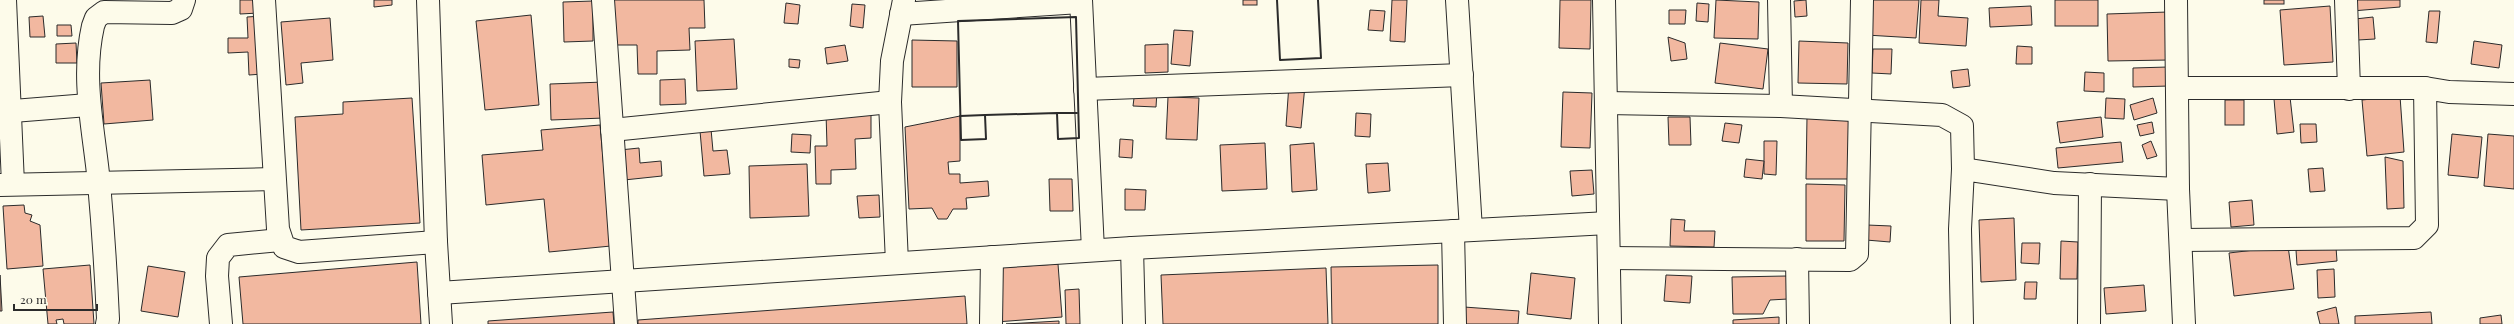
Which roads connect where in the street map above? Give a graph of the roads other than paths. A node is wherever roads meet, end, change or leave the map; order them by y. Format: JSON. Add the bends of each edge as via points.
{"nodes":[{"id":1,"x":5,"y":0,"type":"edge"},
{"id":2,"x":184,"y":0,"type":"edge"},
{"id":3,"x":264,"y":0,"type":"edge"},
{"id":4,"x":428,"y":0,"type":"edge"},
{"id":5,"x":603,"y":0,"type":"edge"},
{"id":6,"x":1457,"y":0,"type":"edge"},
{"id":7,"x":1604,"y":0,"type":"edge"},
{"id":8,"x":1779,"y":0,"type":"edge"},
{"id":9,"x":1862,"y":0,"type":"edge"},
{"id":10,"x":2176,"y":0,"type":"edge"},
{"id":11,"x":2346,"y":0,"type":"edge"},
{"id":12,"x":1080,"y":1,"type":"edge"},
{"id":13,"x":902,"y":7,"type":"edge"},
{"id":14,"x":1462,"y":75,"type":"junction"},
{"id":15,"x":2177,"y":88,"type":"junction"},
{"id":16,"x":2425,"y":88,"type":"junction"},
{"id":17,"x":1085,"y":89,"type":"junction"},
{"id":18,"x":2348,"y":89,"type":"junction"},
{"id":19,"x":2514,"y":94,"type":"edge"},
{"id":20,"x":890,"y":102,"type":"junction"},
{"id":21,"x":1606,"y":103,"type":"junction"},
{"id":22,"x":88,"y":105,"type":"junction"},
{"id":23,"x":1781,"y":106,"type":"junction"},
{"id":24,"x":5,"y":111,"type":"edge"},
{"id":25,"x":1861,"y":111,"type":"junction"},
{"id":26,"x":612,"y":130,"type":"junction"},
{"id":27,"x":1963,"y":169,"type":"junction"},
{"id":28,"x":274,"y":179,"type":"junction"},
{"id":29,"x":99,"y":182,"type":"junction"},
{"id":30,"x":6,"y":184,"type":"edge"},
{"id":31,"x":2090,"y":184,"type":"junction"},
{"id":32,"x":2178,"y":189,"type":"junction"},
{"id":33,"x":1608,"y":223,"type":"junction"},
{"id":34,"x":1462,"y":230,"type":"junction"},
{"id":35,"x":280,"y":240,"type":"junction"},
{"id":36,"x":2181,"y":240,"type":"junction"},
{"id":37,"x":436,"y":242,"type":"junction"},
{"id":38,"x":1132,"y":248,"type":"junction"},
{"id":39,"x":1093,"y":250,"type":"junction"},
{"id":40,"x":992,"y":257,"type":"junction"},
{"id":41,"x":1609,"y":258,"type":"junction"},
{"id":42,"x":1797,"y":259,"type":"junction"},
{"id":43,"x":897,"y":263,"type":"junction"},
{"id":44,"x":624,"y":281,"type":"junction"},
{"id":45,"x":439,"y":293,"type":"junction"},
{"id":46,"x":106,"y":324,"type":"edge"},
{"id":47,"x":221,"y":324,"type":"edge"},
{"id":48,"x":441,"y":324,"type":"edge"},
{"id":49,"x":626,"y":324,"type":"edge"},
{"id":50,"x":991,"y":324,"type":"edge"},
{"id":51,"x":1134,"y":324,"type":"edge"},
{"id":52,"x":1455,"y":324,"type":"edge"},
{"id":53,"x":1610,"y":324,"type":"edge"},
{"id":54,"x":1798,"y":324,"type":"edge"},
{"id":55,"x":1962,"y":324,"type":"edge"},
{"id":56,"x":2089,"y":324,"type":"edge"},
{"id":57,"x":2184,"y":324,"type":"edge"}],
"edges":[{"from":1,"to":24,"type":"street"},
{"from":2,"to":22,"type":"street","via":[[181,9],[172,13],[104,12],[96,18],[91,35]]},
{"from":3,"to":28,"type":"street"},
{"from":4,"to":37,"type":"street"},
{"from":5,"to":26,"type":"street"},
{"from":6,"to":14,"type":"street"},
{"from":7,"to":21,"type":"street"},
{"from":8,"to":23,"type":"street"},
{"from":9,"to":25,"type":"street"},
{"from":10,"to":15,"type":"street"},
{"from":11,"to":18,"type":"street"},
{"from":12,"to":13,"type":"street"},
{"from":12,"to":17,"type":"street"},
{"from":13,"to":20,"type":"street","via":[[892,61]]},
{"from":14,"to":17,"type":"street"},
{"from":14,"to":34,"type":"street"},
{"from":15,"to":18,"type":"street"},
{"from":15,"to":32,"type":"street"},
{"from":16,"to":18,"type":"street"},
{"from":16,"to":19,"type":"street","via":[[2449,92]]},
{"from":16,"to":36,"type":"street","via":[[2427,225],[2414,238]]},
{"from":17,"to":39,"type":"street"},
{"from":20,"to":26,"type":"street"},
{"from":20,"to":43,"type":"street"},
{"from":21,"to":23,"type":"street"},
{"from":21,"to":33,"type":"street"},
{"from":22,"to":24,"type":"street"},
{"from":22,"to":29,"type":"street"},
{"from":23,"to":25,"type":"street"},
{"from":24,"to":30,"type":"street"},
{"from":25,"to":27,"type":"street","via":[[1942,114],[1962,126]]},
{"from":25,"to":42,"type":"street","via":[[1857,254],[1850,260]]},
{"from":26,"to":44,"type":"street"},
{"from":27,"to":31,"type":"street","via":[[2054,183]]},
{"from":27,"to":55,"type":"street","via":[[1960,229]]},
{"from":28,"to":29,"type":"street"},
{"from":28,"to":35,"type":"street"},
{"from":29,"to":30,"type":"street"},
{"from":29,"to":46,"type":"street","via":[[107,296]]},
{"from":31,"to":32,"type":"street"},
{"from":31,"to":56,"type":"street"},
{"from":32,"to":36,"type":"street"},
{"from":33,"to":34,"type":"street"},
{"from":33,"to":41,"type":"street"},
{"from":34,"to":38,"type":"street"},
{"from":34,"to":52,"type":"street"},
{"from":35,"to":37,"type":"street","via":[[284,247],[299,252]]},
{"from":35,"to":47,"type":"street","via":[[228,245],[218,258]]},
{"from":36,"to":57,"type":"street"},
{"from":37,"to":45,"type":"street"},
{"from":38,"to":39,"type":"street"},
{"from":38,"to":51,"type":"street"},
{"from":39,"to":40,"type":"street"},
{"from":40,"to":43,"type":"street"},
{"from":40,"to":50,"type":"street"},
{"from":41,"to":42,"type":"street"},
{"from":41,"to":53,"type":"street"},
{"from":42,"to":54,"type":"street"},
{"from":43,"to":44,"type":"street"},
{"from":44,"to":45,"type":"street"},
{"from":44,"to":49,"type":"street"},
{"from":45,"to":48,"type":"street"}]}
